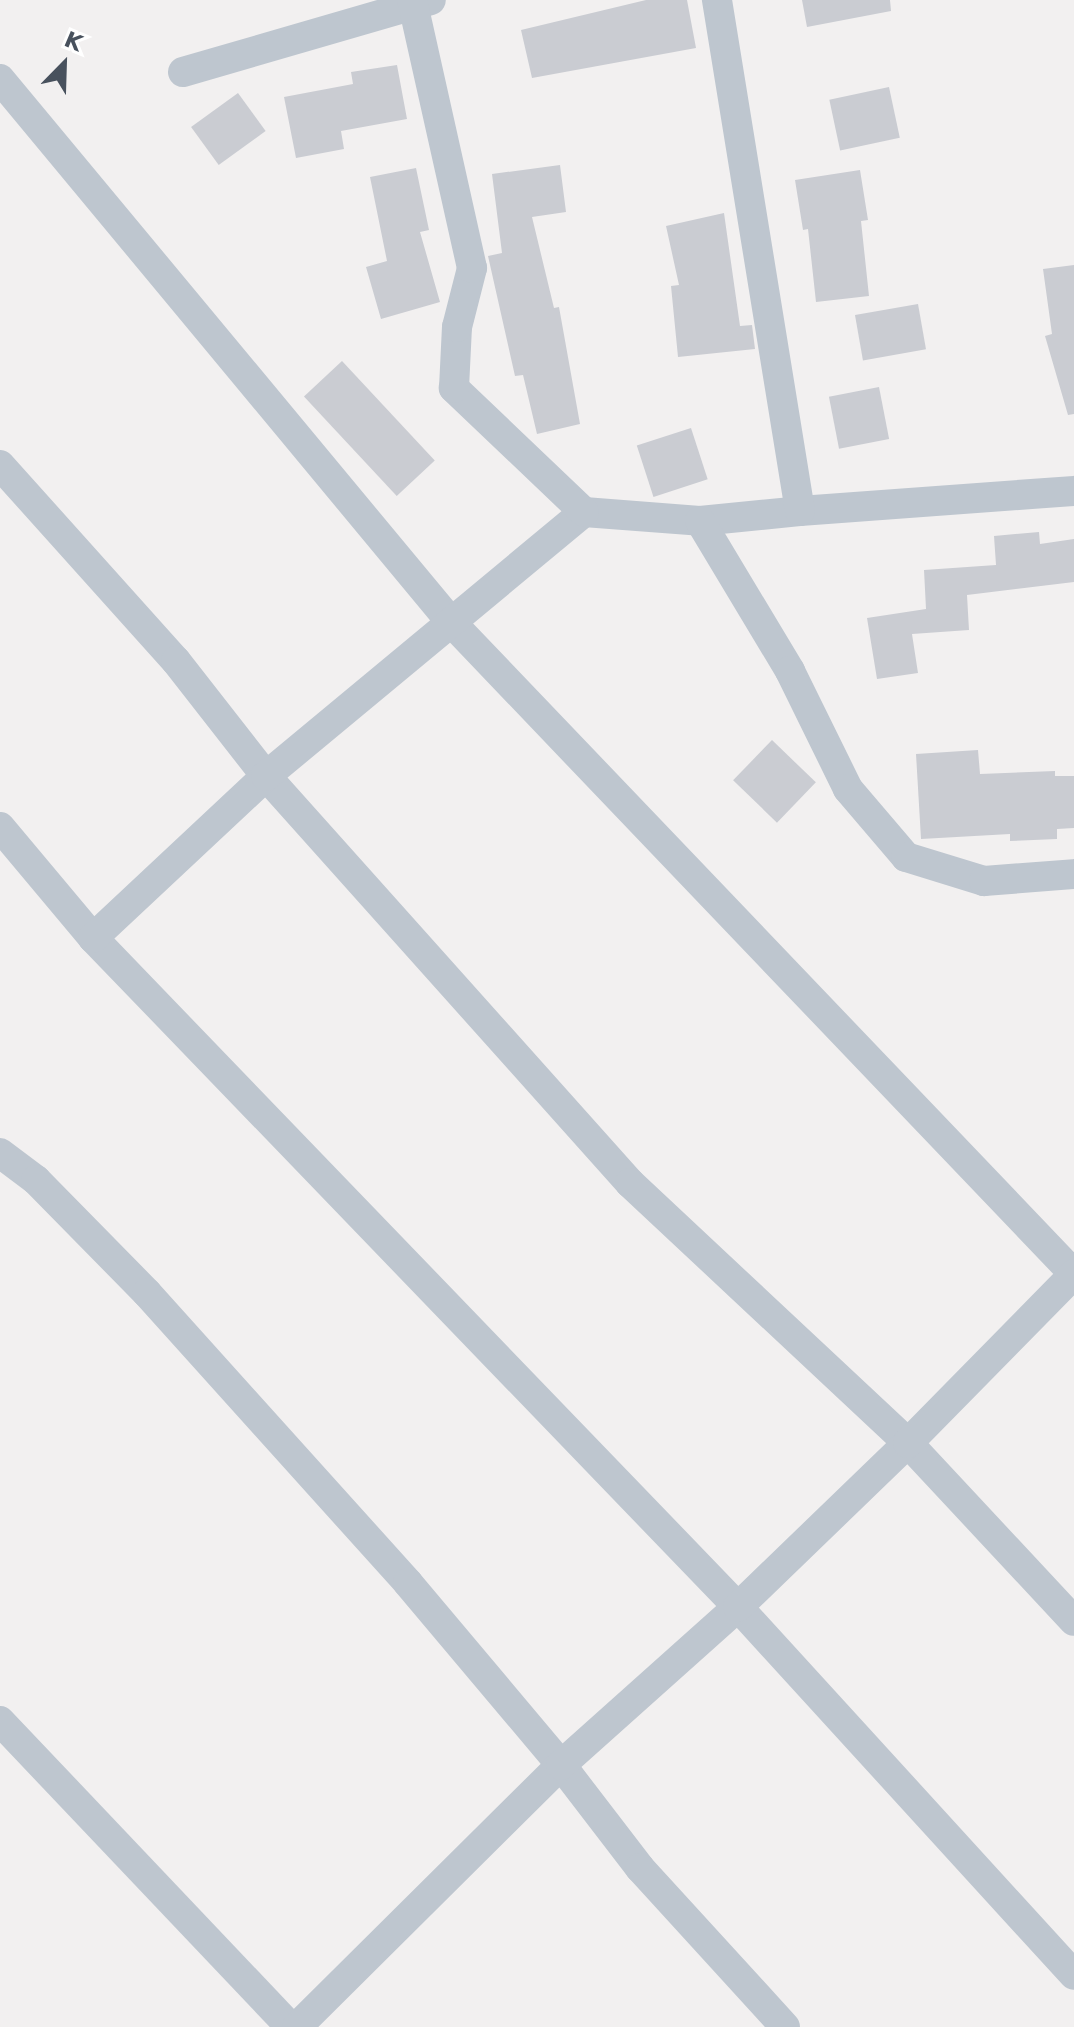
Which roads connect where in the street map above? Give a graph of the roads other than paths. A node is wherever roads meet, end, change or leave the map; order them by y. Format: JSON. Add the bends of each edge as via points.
{"nodes":[{"id":1,"x":717,"y":0,"type":"edge"},
{"id":2,"x":418,"y":1,"type":"edge"},
{"id":3,"x":183,"y":72,"type":"dead end"},
{"id":4,"x":0,"y":79,"type":"edge"},
{"id":5,"x":0,"y":465,"type":"edge"},
{"id":6,"x":1074,"y":491,"type":"edge"},
{"id":7,"x":800,"y":511,"type":"junction"},
{"id":8,"x":584,"y":512,"type":"junction"},
{"id":9,"x":700,"y":521,"type":"junction"},
{"id":10,"x":451,"y":622,"type":"junction"},
{"id":11,"x":266,"y":776,"type":"junction"},
{"id":12,"x":0,"y":827,"type":"edge"},
{"id":13,"x":1074,"y":874,"type":"edge"},
{"id":14,"x":93,"y":938,"type":"junction"},
{"id":15,"x":0,"y":1153,"type":"edge"},
{"id":16,"x":1074,"y":1274,"type":"edge"},
{"id":17,"x":908,"y":1443,"type":"junction"},
{"id":18,"x":738,"y":1607,"type":"junction"},
{"id":19,"x":1074,"y":1621,"type":"edge"},
{"id":20,"x":0,"y":1721,"type":"edge"},
{"id":21,"x":561,"y":1765,"type":"junction"},
{"id":22,"x":1074,"y":1975,"type":"edge"},
{"id":23,"x":290,"y":2027,"type":"edge"},
{"id":24,"x":297,"y":2027,"type":"edge"},
{"id":25,"x":785,"y":2027,"type":"edge"}],
"edges":[{"from":1,"to":7,"type":"street"},
{"from":2,"to":3,"type":"street"},
{"from":2,"to":8,"type":"street","via":[[472,268],[457,327],[454,388]]},
{"from":4,"to":10,"type":"street"},
{"from":5,"to":11,"type":"street","via":[[176,661]]},
{"from":6,"to":7,"type":"street"},
{"from":7,"to":9,"type":"street"},
{"from":8,"to":9,"type":"street"},
{"from":8,"to":10,"type":"street"},
{"from":9,"to":13,"type":"street","via":[[790,671],[848,789],[906,857],[984,881]]},
{"from":10,"to":11,"type":"street"},
{"from":10,"to":16,"type":"street"},
{"from":11,"to":14,"type":"street"},
{"from":11,"to":17,"type":"street","via":[[630,1183]]},
{"from":12,"to":14,"type":"street"},
{"from":14,"to":18,"type":"street"},
{"from":15,"to":21,"type":"street","via":[[36,1180],[147,1293],[408,1583]]},
{"from":16,"to":17,"type":"street"},
{"from":17,"to":18,"type":"street"},
{"from":17,"to":19,"type":"street"},
{"from":18,"to":21,"type":"street"},
{"from":18,"to":22,"type":"street"},
{"from":20,"to":23,"type":"street"},
{"from":21,"to":24,"type":"street"},
{"from":21,"to":25,"type":"street","via":[[640,1868]]}]}
